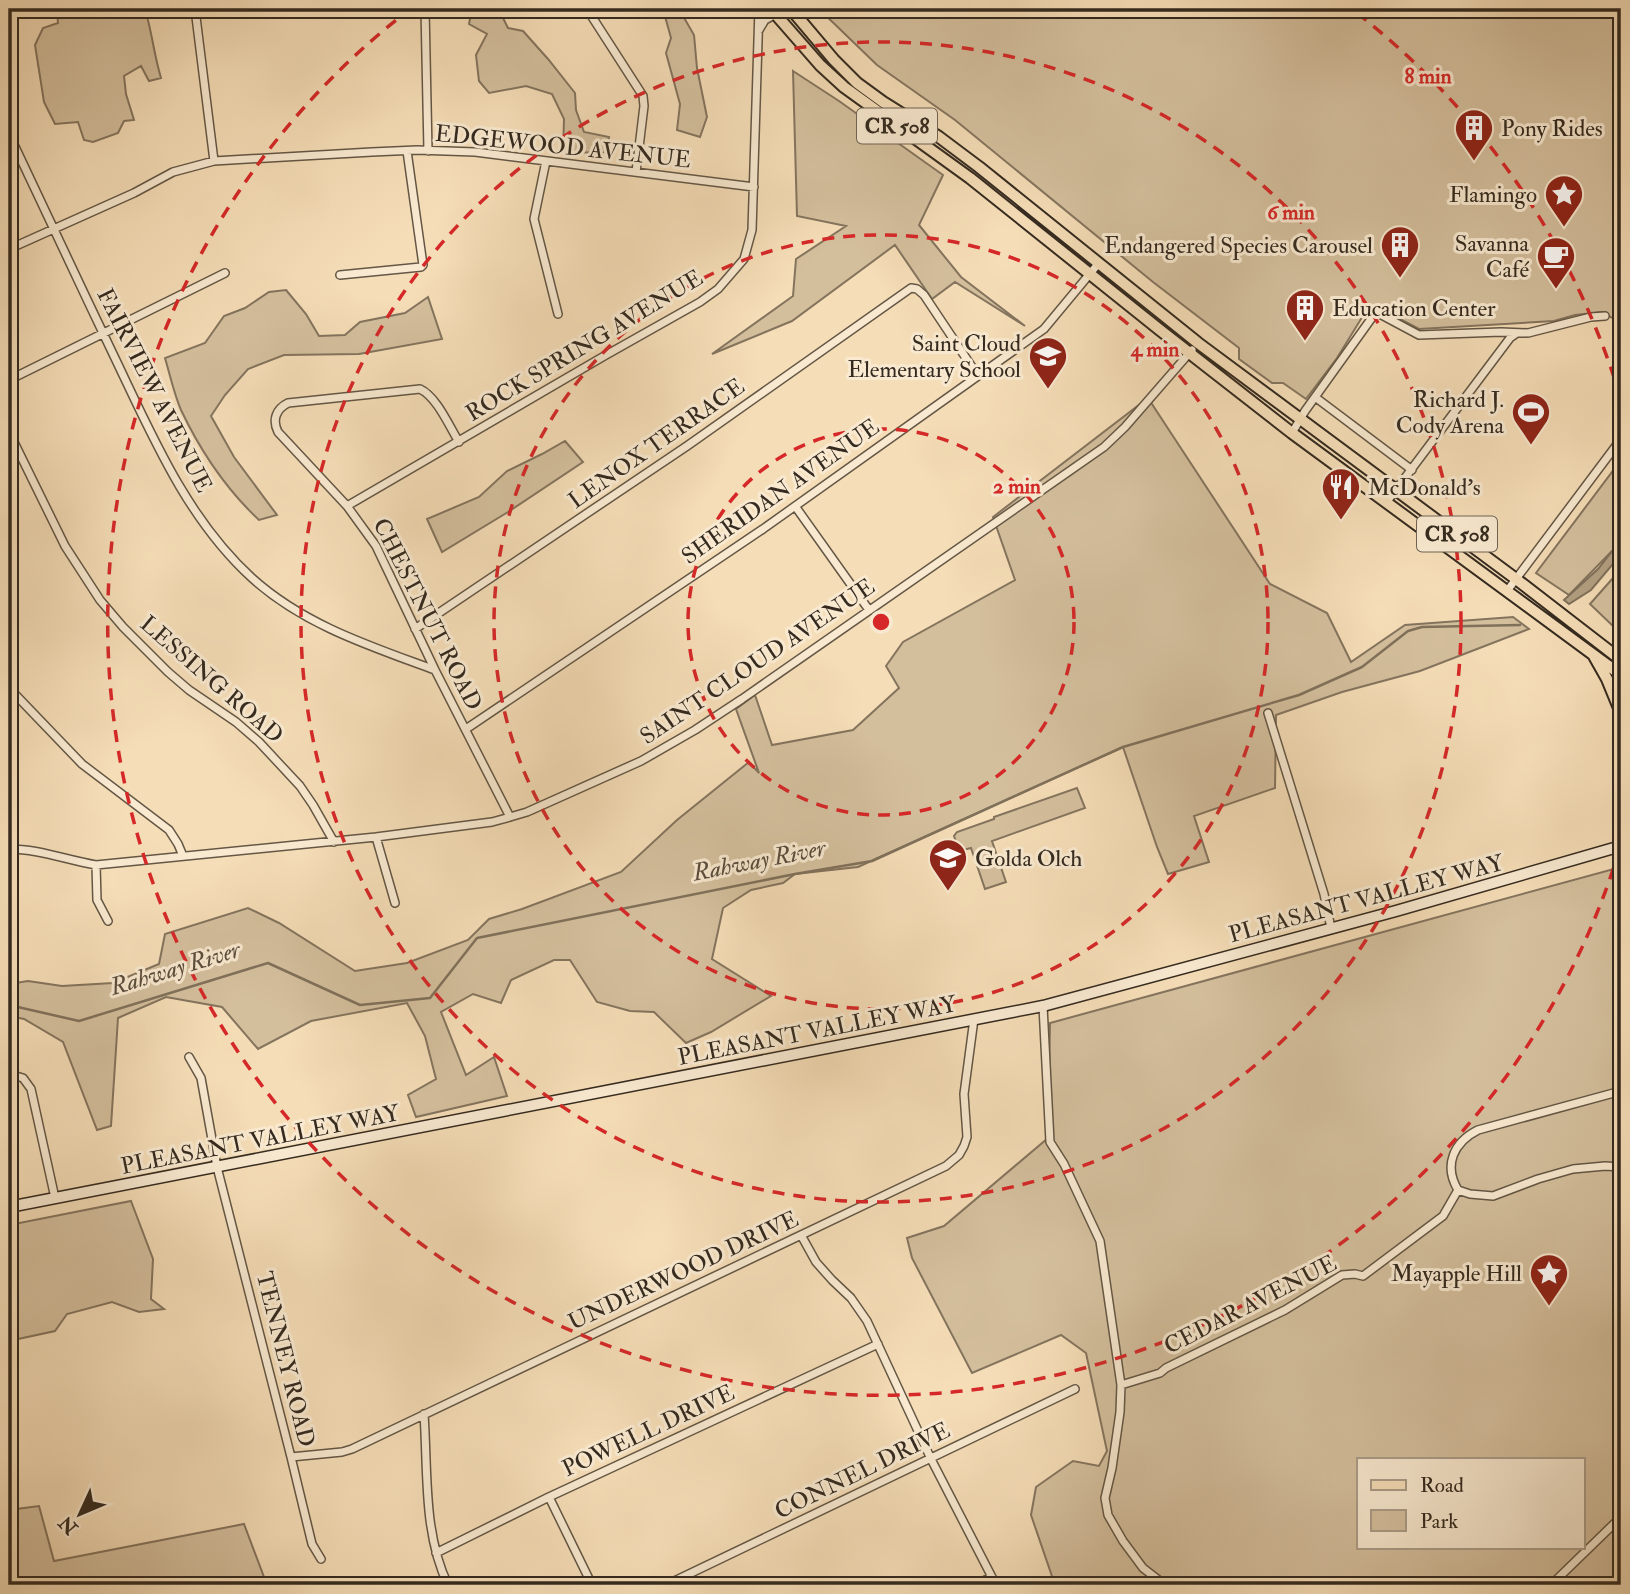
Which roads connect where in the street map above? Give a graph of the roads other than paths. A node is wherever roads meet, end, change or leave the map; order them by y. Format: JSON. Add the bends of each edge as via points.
{"nodes":[{"id":1,"x":195,"y":9,"type":"edge"},
{"id":2,"x":425,"y":9,"type":"edge"},
{"id":3,"x":587,"y":9,"type":"edge"},
{"id":4,"x":759,"y":9,"type":"edge"},
{"id":5,"x":791,"y":9,"type":"edge"},
{"id":6,"x":774,"y":12,"type":"edge"},
{"id":7,"x":759,"y":30,"type":"junction"},
{"id":8,"x":9,"y":134,"type":"edge"},
{"id":9,"x":407,"y":151,"type":"junction"},
{"id":10,"x":428,"y":151,"type":"junction"},
{"id":11,"x":214,"y":161,"type":"junction"},
{"id":12,"x":546,"y":161,"type":"junction"},
{"id":13,"x":636,"y":172,"type":"junction"},
{"id":14,"x":754,"y":187,"type":"junction"},
{"id":15,"x":54,"y":229,"type":"junction"},
{"id":16,"x":9,"y":249,"type":"edge"},
{"id":17,"x":1098,"y":264,"type":"junction"},
{"id":18,"x":225,"y":273,"type":"dead end"},
{"id":19,"x":340,"y":275,"type":"dead end"},
{"id":20,"x":1090,"y":275,"type":"junction"},
{"id":21,"x":558,"y":314,"type":"dead end"},
{"id":22,"x":1605,"y":316,"type":"dead end"},
{"id":23,"x":103,"y":333,"type":"junction"},
{"id":24,"x":1517,"y":333,"type":"junction"},
{"id":25,"x":1198,"y":343,"type":"junction"},
{"id":26,"x":1190,"y":353,"type":"junction"},
{"id":27,"x":978,"y":376,"type":"junction"},
{"id":28,"x":9,"y":380,"type":"edge"},
{"id":29,"x":1315,"y":397,"type":"junction"},
{"id":30,"x":1300,"y":419,"type":"junction"},
{"id":31,"x":9,"y":432,"type":"edge"},
{"id":32,"x":1292,"y":433,"type":"junction"},
{"id":33,"x":1621,"y":439,"type":"edge"},
{"id":34,"x":459,"y":442,"type":"junction"},
{"id":35,"x":1412,"y":470,"type":"junction"},
{"id":36,"x":1397,"y":490,"type":"junction"},
{"id":37,"x":1386,"y":503,"type":"junction"},
{"id":38,"x":347,"y":506,"type":"junction"},
{"id":39,"x":795,"y":506,"type":"junction"},
{"id":40,"x":1516,"y":579,"type":"junction"},
{"id":41,"x":1507,"y":591,"type":"junction"},
{"id":42,"x":869,"y":610,"type":"junction"},
{"id":43,"x":415,"y":629,"type":"junction"},
{"id":44,"x":1593,"y":654,"type":"junction"},
{"id":45,"x":1619,"y":666,"type":"edge"},
{"id":46,"x":435,"y":670,"type":"junction"},
{"id":47,"x":9,"y":688,"type":"edge"},
{"id":48,"x":1268,"y":713,"type":"dead end"},
{"id":49,"x":1621,"y":713,"type":"edge"},
{"id":50,"x":466,"y":729,"type":"junction"},
{"id":51,"x":510,"y":817,"type":"junction"},
{"id":52,"x":376,"y":837,"type":"junction"},
{"id":53,"x":334,"y":842,"type":"junction"},
{"id":54,"x":1621,"y":846,"type":"edge"},
{"id":55,"x":9,"y":849,"type":"edge"},
{"id":56,"x":183,"y":856,"type":"junction"},
{"id":57,"x":96,"y":865,"type":"junction"},
{"id":58,"x":395,"y":903,"type":"dead end"},
{"id":59,"x":108,"y":921,"type":"dead end"},
{"id":60,"x":1331,"y":928,"type":"junction"},
{"id":61,"x":1043,"y":1006,"type":"junction"},
{"id":62,"x":974,"y":1019,"type":"junction"},
{"id":63,"x":189,"y":1057,"type":"dead end"},
{"id":64,"x":9,"y":1074,"type":"edge"},
{"id":65,"x":1621,"y":1091,"type":"edge"},
{"id":66,"x":217,"y":1167,"type":"junction"},
{"id":67,"x":1621,"y":1167,"type":"edge"},
{"id":68,"x":1458,"y":1190,"type":"junction"},
{"id":69,"x":55,"y":1198,"type":"junction"},
{"id":70,"x":9,"y":1207,"type":"edge"},
{"id":71,"x":802,"y":1235,"type":"junction"},
{"id":72,"x":878,"y":1344,"type":"junction"},
{"id":73,"x":1121,"y":1385,"type":"junction"},
{"id":74,"x":1075,"y":1389,"type":"dead end"},
{"id":75,"x":425,"y":1414,"type":"junction"},
{"id":76,"x":291,"y":1457,"type":"junction"},
{"id":77,"x":931,"y":1459,"type":"junction"},
{"id":78,"x":549,"y":1497,"type":"junction"},
{"id":79,"x":1621,"y":1517,"type":"edge"},
{"id":80,"x":436,"y":1553,"type":"junction"},
{"id":81,"x":321,"y":1559,"type":"dead end"},
{"id":82,"x":992,"y":1577,"type":"junction"},
{"id":83,"x":448,"y":1585,"type":"edge"},
{"id":84,"x":592,"y":1585,"type":"edge"},
{"id":85,"x":666,"y":1585,"type":"edge"},
{"id":86,"x":974,"y":1585,"type":"edge"},
{"id":87,"x":996,"y":1585,"type":"edge"},
{"id":88,"x":1165,"y":1585,"type":"edge"},
{"id":89,"x":1551,"y":1585,"type":"edge"}],
"edges":[{"from":1,"to":11,"type":"street"},
{"from":2,"to":10,"type":"street"},
{"from":3,"to":13,"type":"street","via":[[643,96]]},
{"from":4,"to":7,"type":"street","name":"ROCK SPRING AVENUE"},
{"from":5,"to":17,"type":"main road","number":"CR 508","via":[[858,83],[969,159]]},
{"from":6,"to":7,"type":"street"},
{"from":6,"to":20,"type":"main road","number":"CR 508","via":[[844,87],[970,178]]},
{"from":7,"to":14,"type":"street","name":"ROCK SPRING AVENUE"},
{"from":8,"to":15,"type":"street","name":"FAIRVIEW AVENUE"},
{"from":9,"to":10,"type":"street","name":"EDGEWOOD AVENUE"},
{"from":9,"to":11,"type":"street","name":"EDGEWOOD AVENUE"},
{"from":9,"to":19,"type":"street","via":[[423,265]]},
{"from":10,"to":12,"type":"street","name":"EDGEWOOD AVENUE"},
{"from":11,"to":15,"type":"street","name":"EDGEWOOD AVENUE","via":[[173,172]]},
{"from":12,"to":13,"type":"street","name":"EDGEWOOD AVENUE"},
{"from":12,"to":21,"type":"street","via":[[534,219]]},
{"from":13,"to":14,"type":"street","name":"EDGEWOOD AVENUE"},
{"from":14,"to":34,"type":"street","name":"ROCK SPRING AVENUE","via":[[752,230],[744,259],[718,289]]},
{"from":15,"to":16,"type":"street","name":"EDGEWOOD AVENUE"},
{"from":15,"to":23,"type":"street","name":"FAIRVIEW AVENUE"},
{"from":17,"to":20,"type":"street","name":"SHERIDAN AVENUE"},
{"from":17,"to":25,"type":"main road","number":"CR 508"},
{"from":18,"to":23,"type":"street"},
{"from":20,"to":26,"type":"main road","number":"CR 508"},
{"from":20,"to":27,"type":"street","name":"SHERIDAN AVENUE","via":[[1044,329]]},
{"from":22,"to":24,"type":"street"},
{"from":23,"to":28,"type":"street"},
{"from":23,"to":46,"type":"street","name":"FAIRVIEW AVENUE","via":[[177,481],[200,518],[252,578],[300,614]]},
{"from":24,"to":29,"type":"street","via":[[1419,335],[1376,312]]},
{"from":24,"to":35,"type":"street"},
{"from":25,"to":26,"type":"street","name":"SAINT CLOUD AVENUE"},
{"from":25,"to":30,"type":"main road","number":"CR 508"},
{"from":26,"to":32,"type":"main road","number":"CR 508"},
{"from":26,"to":42,"type":"street","name":"SAINT CLOUD AVENUE","via":[[1104,447]]},
{"from":27,"to":39,"type":"street","name":"SHERIDAN AVENUE"},
{"from":27,"to":43,"type":"street","name":"LENOX TERRACE","via":[[924,295],[911,288]]},
{"from":29,"to":30,"type":"street"},
{"from":29,"to":35,"type":"street"},
{"from":30,"to":32,"type":"street"},
{"from":30,"to":36,"type":"main road","number":"CR 508"},
{"from":31,"to":53,"type":"street","name":"LESSING ROAD","via":[[65,546],[100,600],[168,672],[259,742],[300,786]]},
{"from":32,"to":37,"type":"main road","number":"CR 508"},
{"from":33,"to":40,"type":"street"},
{"from":34,"to":38,"type":"street","name":"ROCK SPRING AVENUE"},
{"from":34,"to":38,"type":"street","name":"CHESTNUT ROAD","via":[[433,399],[420,389],[282,405],[276,415],[278,432]]},
{"from":35,"to":36,"type":"street"},
{"from":36,"to":37,"type":"street"},
{"from":36,"to":40,"type":"main road","number":"CR 508"},
{"from":37,"to":41,"type":"main road","number":"CR 508"},
{"from":38,"to":43,"type":"street","name":"CHESTNUT ROAD","via":[[376,546]]},
{"from":39,"to":42,"type":"street"},
{"from":39,"to":50,"type":"street","name":"SHERIDAN AVENUE"},
{"from":40,"to":41,"type":"street"},
{"from":40,"to":45,"type":"main road","number":"CR 508"},
{"from":41,"to":44,"type":"main road","number":"CR 508"},
{"from":42,"to":51,"type":"street","name":"SAINT CLOUD AVENUE","via":[[742,699],[641,761]]},
{"from":43,"to":46,"type":"street","name":"CHESTNUT ROAD"},
{"from":44,"to":45,"type":"main road","number":"CR 508"},
{"from":44,"to":49,"type":"main road"},
{"from":46,"to":50,"type":"street","name":"CHESTNUT ROAD"},
{"from":47,"to":56,"type":"street","via":[[82,764],[169,830]]},
{"from":48,"to":60,"type":"street"},
{"from":50,"to":51,"type":"street","name":"CHESTNUT ROAD"},
{"from":51,"to":52,"type":"street","name":"SAINT CLOUD AVENUE"},
{"from":52,"to":53,"type":"street","name":"SAINT CLOUD AVENUE"},
{"from":52,"to":58,"type":"street"},
{"from":53,"to":56,"type":"street","name":"SAINT CLOUD AVENUE"},
{"from":54,"to":60,"type":"main road","name":"PLEASANT VALLEY WAY"},
{"from":55,"to":57,"type":"street","name":"SAINT CLOUD AVENUE"},
{"from":56,"to":57,"type":"street","name":"SAINT CLOUD AVENUE"},
{"from":57,"to":59,"type":"street","via":[[97,901]]},
{"from":60,"to":61,"type":"main road","name":"PLEASANT VALLEY WAY"},
{"from":61,"to":62,"type":"main road","name":"PLEASANT VALLEY WAY"},
{"from":61,"to":73,"type":"street","via":[[1050,1142],[1100,1241]]},
{"from":62,"to":66,"type":"main road","name":"PLEASANT VALLEY WAY"},
{"from":62,"to":71,"type":"street","name":"UNDERWOOD DRIVE","via":[[964,1094],[967,1137],[959,1155],[946,1166]]},
{"from":63,"to":66,"type":"street","name":"TENNEY ROAD","via":[[201,1078]]},
{"from":64,"to":69,"type":"street","via":[[23,1078],[31,1089]]},
{"from":65,"to":68,"type":"street","via":[[1468,1135],[1454,1150],[1451,1174]]},
{"from":66,"to":69,"type":"main road","name":"PLEASANT VALLEY WAY"},
{"from":66,"to":76,"type":"street","name":"TENNEY ROAD"},
{"from":67,"to":68,"type":"street","via":[[1573,1169],[1493,1196]]},
{"from":68,"to":73,"type":"street","name":"CEDAR AVENUE","via":[[1443,1216],[1363,1276],[1342,1275],[1285,1310],[1160,1373]]},
{"from":69,"to":70,"type":"main road","name":"PLEASANT VALLEY WAY"},
{"from":71,"to":72,"type":"street","via":[[816,1262],[859,1308]]},
{"from":71,"to":75,"type":"street","name":"UNDERWOOD DRIVE"},
{"from":72,"to":77,"type":"street"},
{"from":72,"to":78,"type":"street","name":"POWELL DRIVE"},
{"from":73,"to":88,"type":"street","via":[[1105,1498],[1108,1515],[1143,1568]]},
{"from":74,"to":77,"type":"street","name":"CONNEL DRIVE"},
{"from":75,"to":76,"type":"street","name":"UNDERWOOD DRIVE","via":[[352,1449]]},
{"from":75,"to":80,"type":"street","via":[[430,1526]]},
{"from":76,"to":81,"type":"street","name":"TENNEY ROAD","via":[[312,1544]]},
{"from":77,"to":82,"type":"street"},
{"from":77,"to":85,"type":"street","name":"CONNEL DRIVE"},
{"from":78,"to":80,"type":"street","name":"POWELL DRIVE"},
{"from":78,"to":84,"type":"street"},
{"from":79,"to":89,"type":"street"},
{"from":80,"to":83,"type":"street"},
{"from":82,"to":86,"type":"street"},
{"from":82,"to":87,"type":"street"}]}
